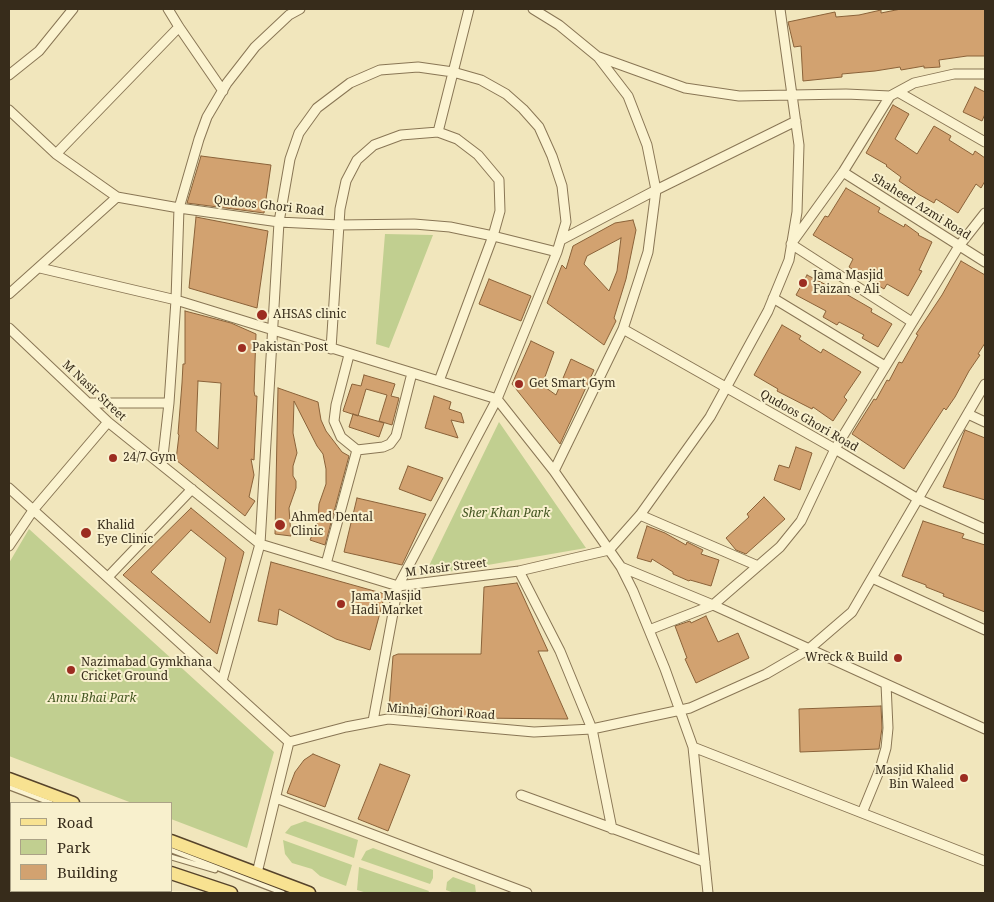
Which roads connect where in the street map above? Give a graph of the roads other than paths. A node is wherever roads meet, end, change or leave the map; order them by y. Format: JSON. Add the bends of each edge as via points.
{"nodes":[{"id":1,"x":168,"y":9,"type":"edge"},
{"id":2,"x":300,"y":9,"type":"edge"},
{"id":3,"x":469,"y":9,"type":"edge"},
{"id":4,"x":533,"y":9,"type":"edge"},
{"id":5,"x":780,"y":9,"type":"edge"},
{"id":6,"x":71,"y":10,"type":"edge"},
{"id":7,"x":287,"y":12,"type":"edge"},
{"id":8,"x":179,"y":27,"type":"junction"},
{"id":9,"x":598,"y":57,"type":"junction"},
{"id":10,"x":453,"y":72,"type":"junction"},
{"id":11,"x":985,"y":74,"type":"edge"},
{"id":12,"x":9,"y":75,"type":"edge"},
{"id":13,"x":223,"y":91,"type":"junction"},
{"id":14,"x":894,"y":94,"type":"junction"},
{"id":15,"x":792,"y":95,"type":"junction"},
{"id":16,"x":9,"y":110,"type":"edge"},
{"id":17,"x":796,"y":121,"type":"junction"},
{"id":18,"x":438,"y":132,"type":"junction"},
{"id":19,"x":985,"y":142,"type":"edge"},
{"id":20,"x":56,"y":154,"type":"junction"},
{"id":21,"x":843,"y":172,"type":"junction"},
{"id":22,"x":656,"y":190,"type":"junction"},
{"id":23,"x":117,"y":197,"type":"junction"},
{"id":24,"x":179,"y":208,"type":"junction"},
{"id":25,"x":985,"y":213,"type":"edge"},
{"id":26,"x":279,"y":222,"type":"junction"},
{"id":27,"x":339,"y":225,"type":"junction"},
{"id":28,"x":493,"y":236,"type":"junction"},
{"id":29,"x":561,"y":240,"type":"junction"},
{"id":30,"x":791,"y":244,"type":"junction"},
{"id":31,"x":959,"y":246,"type":"junction"},
{"id":32,"x":557,"y":252,"type":"junction"},
{"id":33,"x":985,"y":262,"type":"edge"},
{"id":34,"x":40,"y":268,"type":"junction"},
{"id":35,"x":9,"y":294,"type":"edge"},
{"id":36,"x":773,"y":298,"type":"junction"},
{"id":37,"x":176,"y":300,"type":"junction"},
{"id":38,"x":912,"y":322,"type":"junction"},
{"id":39,"x":9,"y":328,"type":"edge"},
{"id":40,"x":272,"y":329,"type":"junction"},
{"id":41,"x":623,"y":329,"type":"junction"},
{"id":42,"x":331,"y":349,"type":"junction"},
{"id":43,"x":349,"y":354,"type":"junction"},
{"id":44,"x":885,"y":366,"type":"junction"},
{"id":45,"x":412,"y":373,"type":"junction"},
{"id":46,"x":439,"y":381,"type":"junction"},
{"id":47,"x":985,"y":384,"type":"edge"},
{"id":48,"x":726,"y":388,"type":"junction"},
{"id":49,"x":497,"y":399,"type":"junction"},
{"id":50,"x":88,"y":403,"type":"junction"},
{"id":51,"x":169,"y":403,"type":"junction"},
{"id":52,"x":968,"y":414,"type":"junction"},
{"id":53,"x":108,"y":422,"type":"junction"},
{"id":54,"x":985,"y":422,"type":"edge"},
{"id":55,"x":835,"y":449,"type":"junction"},
{"id":56,"x":357,"y":450,"type":"junction"},
{"id":57,"x":162,"y":465,"type":"junction"},
{"id":58,"x":554,"y":471,"type":"junction"},
{"id":59,"x":9,"y":488,"type":"edge"},
{"id":60,"x":192,"y":489,"type":"junction"},
{"id":61,"x":918,"y":499,"type":"junction"},
{"id":62,"x":34,"y":510,"type":"junction"},
{"id":63,"x":640,"y":515,"type":"junction"},
{"id":64,"x":985,"y":529,"type":"edge"},
{"id":65,"x":260,"y":544,"type":"junction"},
{"id":66,"x":9,"y":546,"type":"edge"},
{"id":67,"x":609,"y":550,"type":"junction"},
{"id":68,"x":326,"y":564,"type":"junction"},
{"id":69,"x":758,"y":566,"type":"junction"},
{"id":70,"x":621,"y":567,"type":"junction"},
{"id":71,"x":519,"y":571,"type":"junction"},
{"id":72,"x":108,"y":577,"type":"junction"},
{"id":73,"x":872,"y":578,"type":"junction"},
{"id":74,"x":398,"y":586,"type":"junction"},
{"id":75,"x":713,"y":605,"type":"junction"},
{"id":76,"x":649,"y":630,"type":"junction"},
{"id":77,"x":985,"y":630,"type":"edge"},
{"id":78,"x":809,"y":649,"type":"junction"},
{"id":79,"x":222,"y":680,"type":"junction"},
{"id":80,"x":886,"y":684,"type":"junction"},
{"id":81,"x":680,"y":711,"type":"junction"},
{"id":82,"x":373,"y":721,"type":"junction"},
{"id":83,"x":592,"y":729,"type":"junction"},
{"id":84,"x":985,"y":729,"type":"edge"},
{"id":85,"x":289,"y":742,"type":"junction"},
{"id":86,"x":693,"y":747,"type":"junction"},
{"id":87,"x":9,"y":779,"type":"edge"},
{"id":88,"x":9,"y":787,"type":"edge"},
{"id":89,"x":521,"y":795,"type":"dead end"},
{"id":90,"x":276,"y":798,"type":"junction"},
{"id":91,"x":48,"y":802,"type":"edge"},
{"id":92,"x":70,"y":802,"type":"edge"},
{"id":93,"x":862,"y":813,"type":"junction"},
{"id":94,"x":612,"y":829,"type":"junction"},
{"id":95,"x":172,"y":841,"type":"edge"},
{"id":96,"x":172,"y":850,"type":"edge"},
{"id":97,"x":172,"y":857,"type":"edge"},
{"id":98,"x":705,"y":862,"type":"junction"},
{"id":99,"x":985,"y":862,"type":"edge"},
{"id":100,"x":172,"y":873,"type":"edge"},
{"id":101,"x":251,"y":876,"type":"junction"},
{"id":102,"x":231,"y":893,"type":"edge"},
{"id":103,"x":283,"y":893,"type":"edge"},
{"id":104,"x":309,"y":893,"type":"edge"},
{"id":105,"x":527,"y":893,"type":"edge"},
{"id":106,"x":708,"y":893,"type":"edge"}],
"edges":[{"from":1,"to":8,"type":"street"},
{"from":2,"to":7,"type":"street"},
{"from":3,"to":10,"type":"street"},
{"from":4,"to":9,"type":"street","via":[[559,25]]},
{"from":5,"to":15,"type":"street"},
{"from":6,"to":12,"type":"street","via":[[38,51]]},
{"from":7,"to":13,"type":"street","via":[[255,47]]},
{"from":8,"to":13,"type":"street"},
{"from":8,"to":20,"type":"street"},
{"from":9,"to":15,"type":"street","via":[[685,88],[739,96]]},
{"from":9,"to":22,"type":"street","via":[[628,96],[647,145]]},
{"from":10,"to":18,"type":"street"},
{"from":10,"to":26,"type":"street","via":[[418,67],[380,70],[350,83],[317,108],[299,132],[290,160]]},
{"from":10,"to":29,"type":"street","via":[[481,80],[506,94],[539,127],[562,186],[566,222]]},
{"from":11,"to":14,"type":"street","via":[[954,74],[914,83]]},
{"from":13,"to":24,"type":"street","via":[[207,117]]},
{"from":14,"to":15,"type":"street"},
{"from":14,"to":19,"type":"street"},
{"from":14,"to":21,"type":"street"},
{"from":15,"to":17,"type":"street"},
{"from":16,"to":20,"type":"street","name":"Qudoos Ghori Road"},
{"from":17,"to":22,"type":"street"},
{"from":17,"to":30,"type":"street","via":[[799,145]]},
{"from":18,"to":27,"type":"street","via":[[400,135],[374,145],[357,160],[346,181]]},
{"from":18,"to":28,"type":"street","via":[[456,139],[478,155],[499,180],[500,211]]},
{"from":20,"to":23,"type":"street","name":"Qudoos Ghori Road"},
{"from":21,"to":30,"type":"street"},
{"from":21,"to":31,"type":"street","name":"Shaheed Azmi Road"},
{"from":22,"to":29,"type":"street"},
{"from":22,"to":41,"type":"street","via":[[648,252]]},
{"from":23,"to":24,"type":"street","name":"Qudoos Ghori Road"},
{"from":23,"to":34,"type":"street"},
{"from":24,"to":26,"type":"street","name":"Qudoos Ghori Road"},
{"from":24,"to":37,"type":"street"},
{"from":25,"to":31,"type":"street"},
{"from":26,"to":27,"type":"street","name":"Qudoos Ghori Road"},
{"from":26,"to":40,"type":"street"},
{"from":27,"to":28,"type":"street","name":"Qudoos Ghori Road","via":[[414,224]]},
{"from":27,"to":42,"type":"street"},
{"from":28,"to":32,"type":"street","name":"Qudoos Ghori Road"},
{"from":28,"to":46,"type":"street"},
{"from":29,"to":32,"type":"street"},
{"from":30,"to":36,"type":"street","via":[[789,260]]},
{"from":30,"to":38,"type":"street"},
{"from":31,"to":33,"type":"street","name":"Shaheed Azmi Road"},
{"from":31,"to":38,"type":"street"},
{"from":32,"to":49,"type":"street"},
{"from":34,"to":35,"type":"street"},
{"from":34,"to":37,"type":"street"},
{"from":36,"to":44,"type":"street"},
{"from":36,"to":48,"type":"street"},
{"from":37,"to":40,"type":"street"},
{"from":37,"to":51,"type":"street"},
{"from":38,"to":44,"type":"street"},
{"from":39,"to":50,"type":"street","name":"M Nasir Street"},
{"from":40,"to":42,"type":"street"},
{"from":40,"to":65,"type":"street"},
{"from":41,"to":48,"type":"street","name":"Qudoos Ghori Road"},
{"from":41,"to":58,"type":"street"},
{"from":42,"to":43,"type":"street"},
{"from":43,"to":45,"type":"street"},
{"from":43,"to":56,"type":"street","via":[[334,421],[341,437]]},
{"from":44,"to":55,"type":"street"},
{"from":45,"to":46,"type":"street"},
{"from":45,"to":56,"type":"street","via":[[396,436],[390,444],[382,447]]},
{"from":46,"to":49,"type":"street"},
{"from":47,"to":52,"type":"street","name":"Minhaj Ghori Road"},
{"from":48,"to":55,"type":"street","name":"Qudoos Ghori Road"},
{"from":48,"to":63,"type":"street","via":[[710,417]]},
{"from":49,"to":58,"type":"street"},
{"from":49,"to":74,"type":"street"},
{"from":50,"to":51,"type":"street"},
{"from":50,"to":53,"type":"street","name":"M Nasir Street"},
{"from":51,"to":57,"type":"street"},
{"from":52,"to":54,"type":"street"},
{"from":52,"to":61,"type":"street","name":"Minhaj Ghori Road"},
{"from":53,"to":57,"type":"street","name":"M Nasir Street"},
{"from":53,"to":62,"type":"street"},
{"from":55,"to":61,"type":"street","name":"Qudoos Ghori Road"},
{"from":55,"to":69,"type":"street","via":[[801,521],[780,547]]},
{"from":56,"to":68,"type":"street"},
{"from":57,"to":60,"type":"street","name":"M Nasir Street"},
{"from":58,"to":67,"type":"street"},
{"from":59,"to":62,"type":"street"},
{"from":60,"to":65,"type":"street","name":"M Nasir Street"},
{"from":60,"to":72,"type":"street"},
{"from":61,"to":64,"type":"street","name":"Qudoos Ghori Road"},
{"from":61,"to":73,"type":"street","name":"Minhaj Ghori Road"},
{"from":62,"to":66,"type":"street"},
{"from":62,"to":72,"type":"street"},
{"from":63,"to":67,"type":"street"},
{"from":63,"to":69,"type":"street"},
{"from":65,"to":68,"type":"street","name":"M Nasir Street"},
{"from":65,"to":79,"type":"street"},
{"from":67,"to":70,"type":"street"},
{"from":67,"to":71,"type":"street","name":"M Nasir Street"},
{"from":68,"to":74,"type":"street","name":"M Nasir Street"},
{"from":69,"to":75,"type":"street"},
{"from":70,"to":75,"type":"street"},
{"from":70,"to":76,"type":"street"},
{"from":71,"to":74,"type":"street","name":"M Nasir Street"},
{"from":71,"to":83,"type":"street","via":[[560,651]]},
{"from":72,"to":79,"type":"street"},
{"from":73,"to":77,"type":"street"},
{"from":73,"to":78,"type":"street","name":"Minhaj Ghori Road","via":[[852,612]]},
{"from":74,"to":82,"type":"street"},
{"from":75,"to":76,"type":"street"},
{"from":75,"to":78,"type":"street"},
{"from":76,"to":81,"type":"street"},
{"from":78,"to":80,"type":"street"},
{"from":78,"to":81,"type":"street","name":"Minhaj Ghori Road","via":[[766,674]]},
{"from":79,"to":85,"type":"street"},
{"from":80,"to":84,"type":"street"},
{"from":80,"to":93,"type":"street","via":[[886,748]]},
{"from":81,"to":83,"type":"street","name":"Minhaj Ghori Road"},
{"from":81,"to":86,"type":"street"},
{"from":82,"to":83,"type":"street","name":"Minhaj Ghori Road","via":[[388,719],[534,732]]},
{"from":82,"to":85,"type":"street","name":"Minhaj Ghori Road"},
{"from":83,"to":94,"type":"street"},
{"from":85,"to":90,"type":"street"},
{"from":86,"to":93,"type":"street"},
{"from":86,"to":98,"type":"street"},
{"from":87,"to":92,"type":"main road"},
{"from":88,"to":91,"type":"lane"},
{"from":89,"to":94,"type":"street"},
{"from":90,"to":101,"type":"street"},
{"from":90,"to":105,"type":"street"},
{"from":93,"to":99,"type":"street"},
{"from":94,"to":98,"type":"street"},
{"from":95,"to":101,"type":"main road"},
{"from":96,"to":101,"type":"lane"},
{"from":97,"to":101,"type":"lane"},
{"from":98,"to":106,"type":"street"},
{"from":100,"to":102,"type":"main road"},
{"from":101,"to":103,"type":"lane"},
{"from":101,"to":104,"type":"main road"}]}
